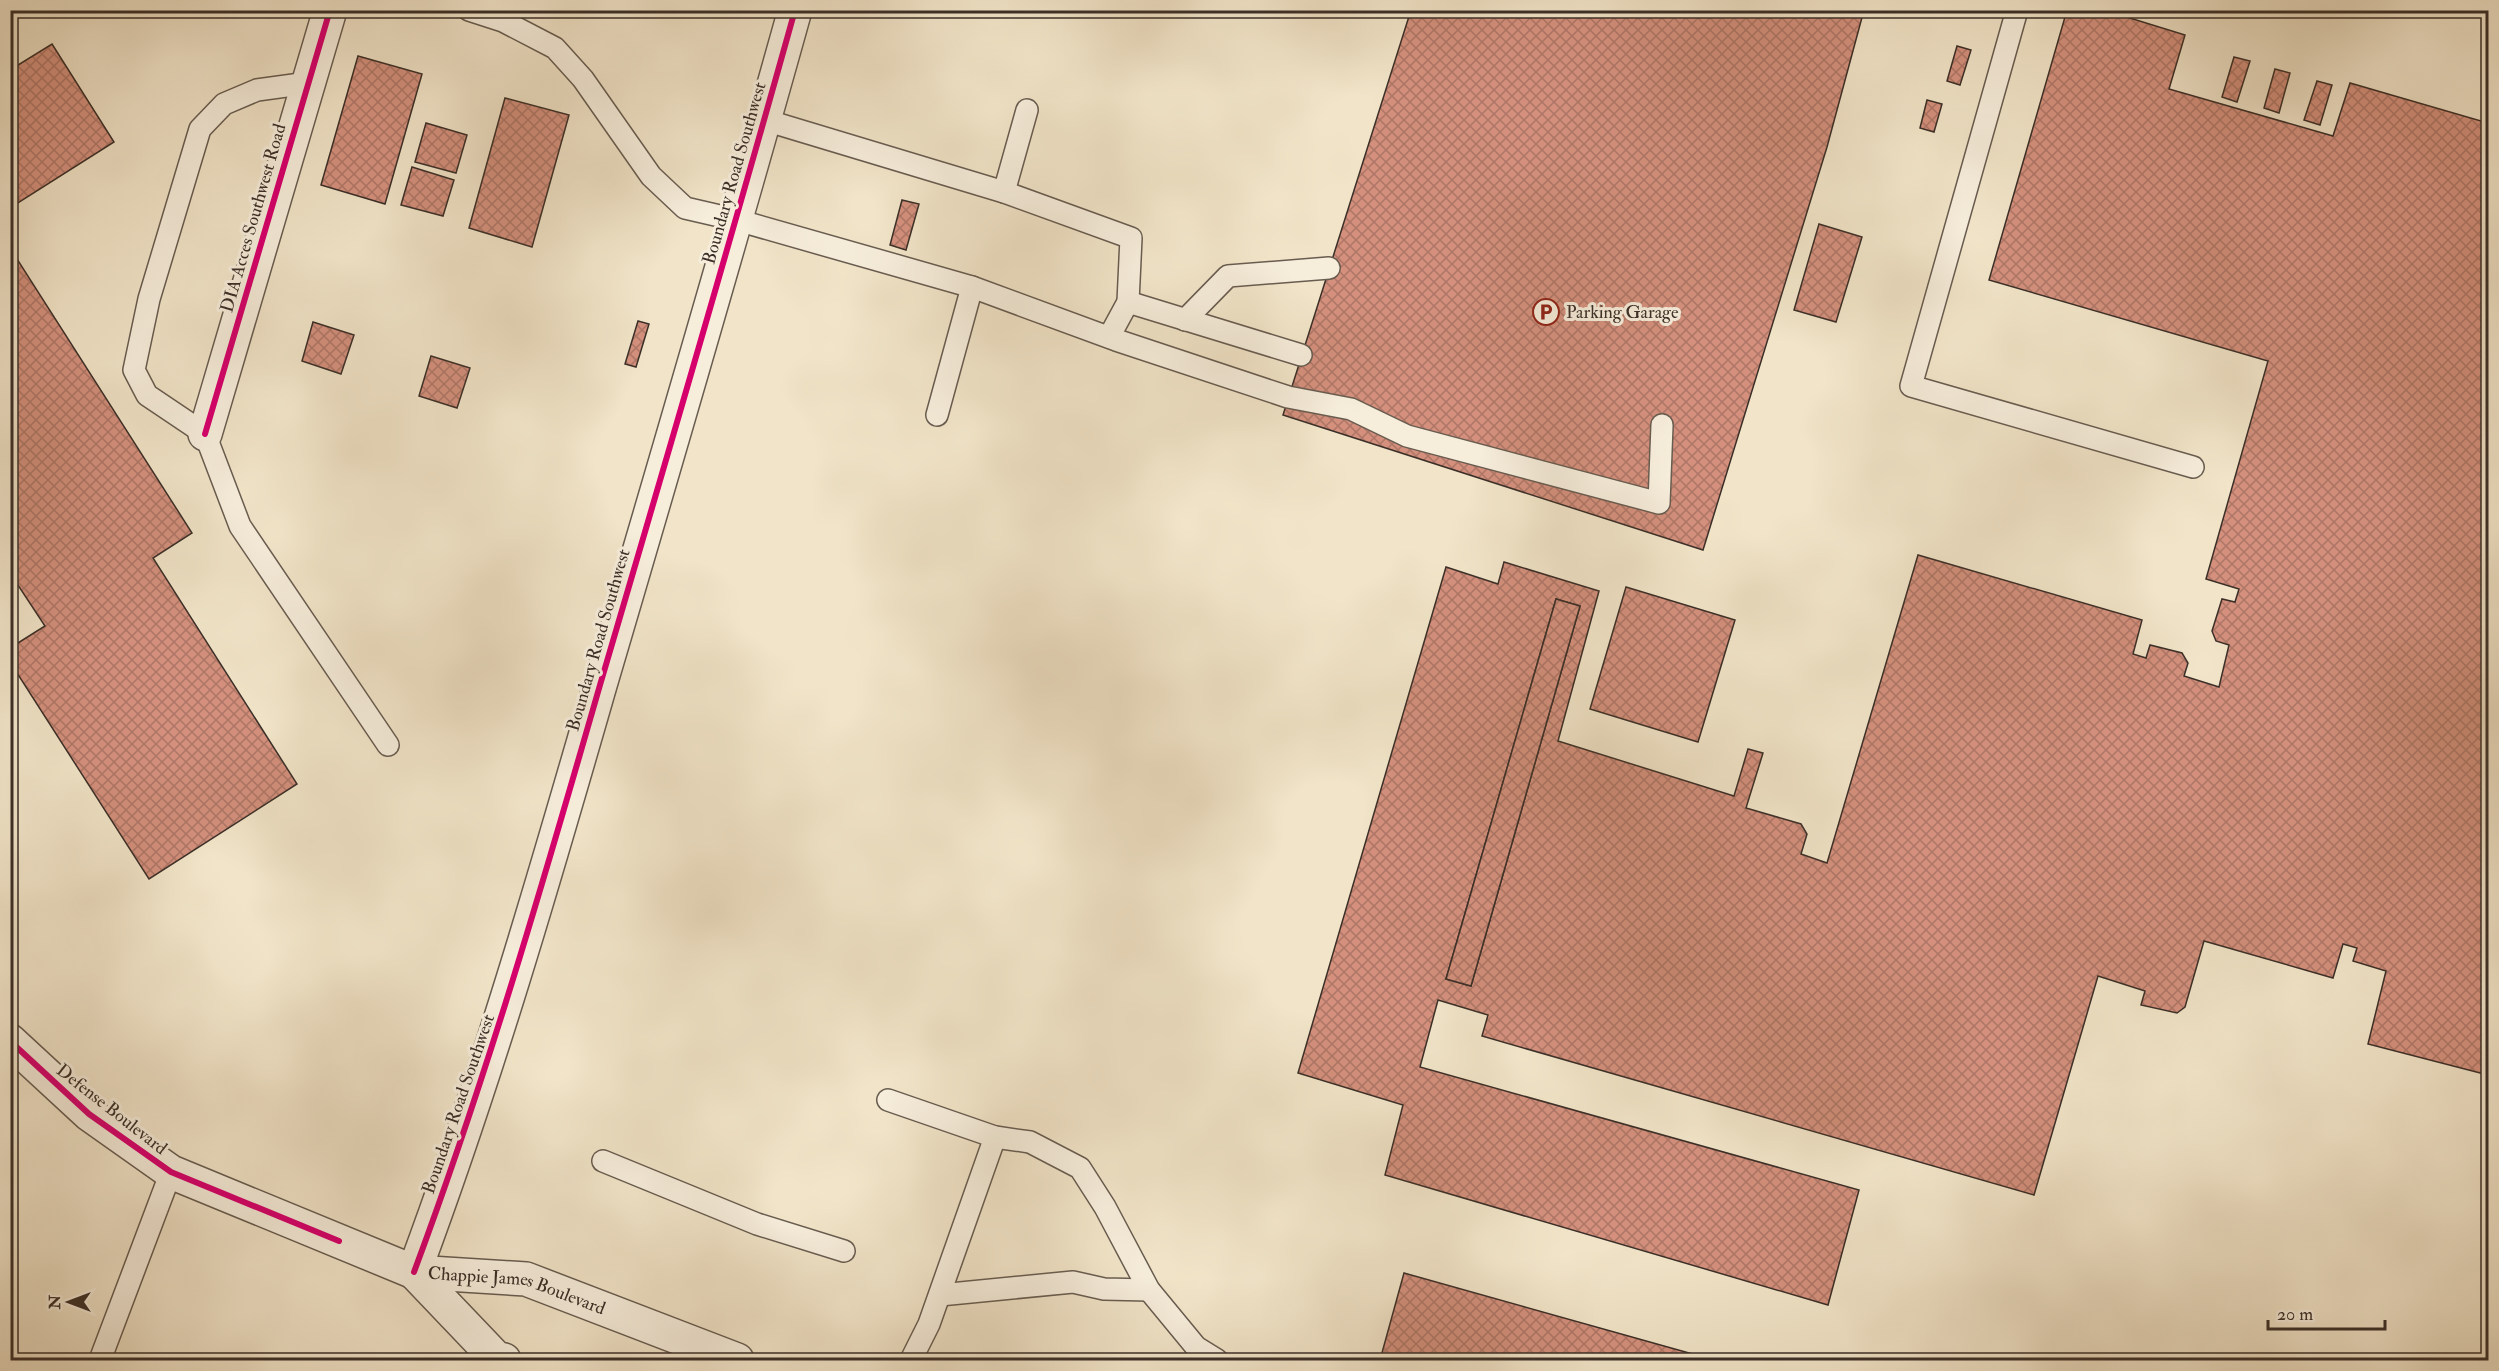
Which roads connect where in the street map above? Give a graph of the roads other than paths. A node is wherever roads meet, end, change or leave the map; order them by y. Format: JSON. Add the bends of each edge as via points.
{"nodes":[{"id":1,"x":330,"y":10,"type":"edge"},
{"id":2,"x":469,"y":10,"type":"edge"},
{"id":3,"x":795,"y":10,"type":"edge"},
{"id":4,"x":2018,"y":10,"type":"edge"},
{"id":5,"x":308,"y":83,"type":"junction"},
{"id":6,"x":1027,"y":110,"type":"dead end"},
{"id":7,"x":765,"y":120,"type":"junction"},
{"id":8,"x":1004,"y":192,"type":"junction"},
{"id":9,"x":737,"y":220,"type":"junction"},
{"id":10,"x":1329,"y":268,"type":"dead end"},
{"id":11,"x":972,"y":287,"type":"junction"},
{"id":12,"x":1128,"y":302,"type":"junction"},
{"id":13,"x":1185,"y":320,"type":"junction"},
{"id":14,"x":1109,"y":337,"type":"junction"},
{"id":15,"x":1301,"y":355,"type":"dead end"},
{"id":16,"x":937,"y":415,"type":"dead end"},
{"id":17,"x":1662,"y":425,"type":"dead end"},
{"id":18,"x":205,"y":434,"type":"junction"},
{"id":19,"x":2193,"y":467,"type":"dead end"},
{"id":20,"x":388,"y":745,"type":"dead end"},
{"id":21,"x":10,"y":1041,"type":"edge"},
{"id":22,"x":888,"y":1100,"type":"dead end"},
{"id":23,"x":995,"y":1137,"type":"junction"},
{"id":24,"x":603,"y":1161,"type":"dead end"},
{"id":25,"x":171,"y":1172,"type":"junction"},
{"id":26,"x":844,"y":1251,"type":"dead end"},
{"id":27,"x":414,"y":1272,"type":"junction"},
{"id":28,"x":1149,"y":1290,"type":"junction"},
{"id":29,"x":940,"y":1294,"type":"junction"},
{"id":30,"x":100,"y":1360,"type":"edge"},
{"id":31,"x":504,"y":1360,"type":"edge"},
{"id":32,"x":737,"y":1360,"type":"edge"},
{"id":33,"x":911,"y":1360,"type":"edge"},
{"id":34,"x":1217,"y":1360,"type":"edge"}],
"edges":[{"from":1,"to":5,"type":"street","name":"DIA Acces Southwest Road"},
{"from":2,"to":9,"type":"lane","via":[[503,21],[555,48],[583,79],[651,176],[685,208]]},
{"from":3,"to":7,"type":"street","name":"Boundary Road Southwest"},
{"from":4,"to":19,"type":"lane","via":[[1911,386]]},
{"from":5,"to":18,"type":"street","name":"DIA Acces Southwest Road"},
{"from":5,"to":18,"type":"lane","via":[[257,90],[224,104],[200,129],[149,299],[134,370],[147,395]]},
{"from":6,"to":8,"type":"lane"},
{"from":7,"to":8,"type":"lane"},
{"from":7,"to":9,"type":"street","name":"Boundary Road Southwest"},
{"from":8,"to":12,"type":"lane","via":[[1131,238]]},
{"from":9,"to":11,"type":"lane"},
{"from":9,"to":27,"type":"street","name":"Boundary Road Southwest","via":[[501,1025]]},
{"from":10,"to":13,"type":"lane","via":[[1228,276]]},
{"from":11,"to":14,"type":"lane"},
{"from":11,"to":16,"type":"lane"},
{"from":12,"to":13,"type":"lane"},
{"from":12,"to":14,"type":"lane"},
{"from":13,"to":15,"type":"lane"},
{"from":14,"to":17,"type":"lane","via":[[1288,397],[1351,409],[1407,436],[1659,503]]},
{"from":18,"to":20,"type":"lane","via":[[240,526]]},
{"from":21,"to":25,"type":"street","name":"Defense Boulevard","via":[[89,1114]]},
{"from":22,"to":23,"type":"lane"},
{"from":23,"to":28,"type":"lane","via":[[1030,1142],[1080,1168]]},
{"from":23,"to":29,"type":"lane"},
{"from":24,"to":26,"type":"lane","via":[[757,1224]]},
{"from":25,"to":27,"type":"street","name":"Defense Boulevard"},
{"from":25,"to":30,"type":"lane"},
{"from":27,"to":31,"type":"street","name":"Chappie James Boulevard","via":[[496,1358]]},
{"from":27,"to":32,"type":"street","name":"Chappie James Boulevard","via":[[526,1279]]},
{"from":28,"to":29,"type":"lane","via":[[1104,1289],[1073,1282]]},
{"from":28,"to":34,"type":"lane","via":[[1196,1347]]},
{"from":29,"to":33,"type":"lane"}]}
